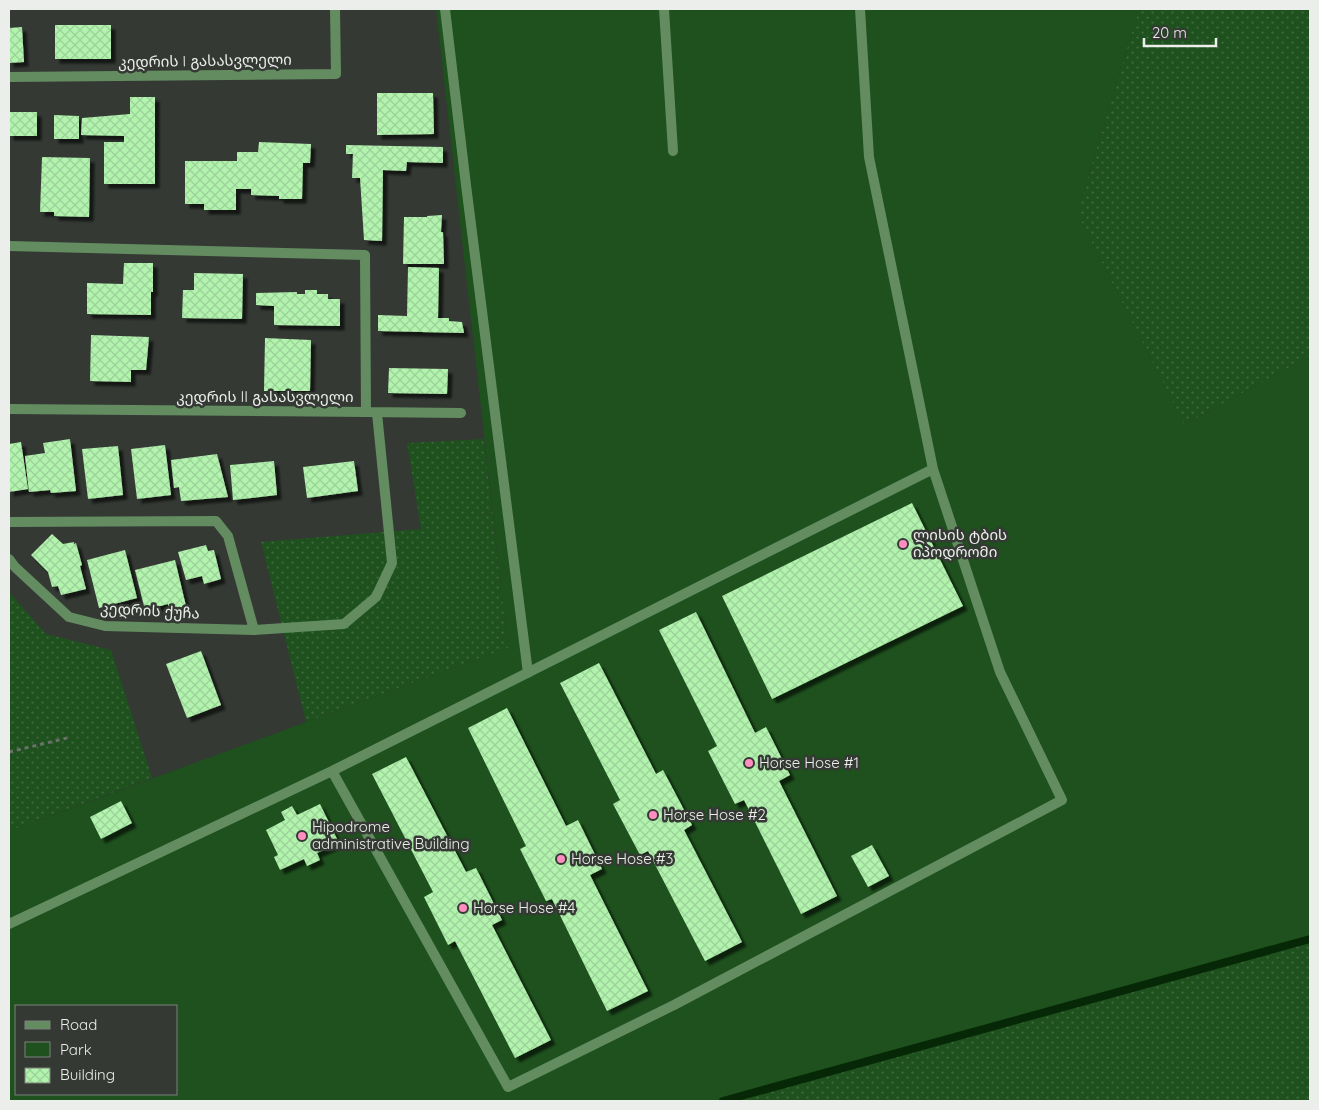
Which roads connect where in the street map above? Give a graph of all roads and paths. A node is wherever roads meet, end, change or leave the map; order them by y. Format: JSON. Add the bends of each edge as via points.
{"nodes":[{"id":1,"x":335,"y":9,"type":"edge"},
{"id":2,"x":445,"y":9,"type":"edge"},
{"id":3,"x":664,"y":9,"type":"edge"},
{"id":4,"x":860,"y":9,"type":"edge"},
{"id":5,"x":9,"y":78,"type":"edge"},
{"id":6,"x":673,"y":151,"type":"dead end"},
{"id":7,"x":9,"y":246,"type":"edge"},
{"id":8,"x":9,"y":409,"type":"edge"},
{"id":9,"x":371,"y":413,"type":"junction"},
{"id":10,"x":461,"y":414,"type":"dead end"},
{"id":11,"x":933,"y":469,"type":"junction"},
{"id":12,"x":9,"y":522,"type":"edge"},
{"id":13,"x":9,"y":559,"type":"edge"},
{"id":14,"x":254,"y":630,"type":"junction"},
{"id":15,"x":528,"y":673,"type":"junction"},
{"id":16,"x":67,"y":738,"type":"dead end"},
{"id":17,"x":9,"y":752,"type":"edge"},
{"id":18,"x":332,"y":771,"type":"junction"},
{"id":19,"x":9,"y":924,"type":"edge"}],
"edges":[{"from":1,"to":5,"type":"street","name":"კედრის I გასასვლელი","via":[[336,74]]},
{"from":2,"to":15,"type":"street"},
{"from":3,"to":6,"type":"street"},
{"from":4,"to":11,"type":"street","via":[[869,157]]},
{"from":7,"to":9,"type":"street","name":"კედრის II გასასვლელი","via":[[365,255]]},
{"from":8,"to":9,"type":"street","name":"კედრის II გასასვლელი"},
{"from":9,"to":10,"type":"street"},
{"from":9,"to":14,"type":"street","name":"კედრის ქუჩა","via":[[392,563],[376,597],[344,624]]},
{"from":11,"to":15,"type":"street"},
{"from":11,"to":18,"type":"street","via":[[1000,672],[1062,800],[674,1005],[508,1087]]},
{"from":12,"to":14,"type":"street","via":[[216,521],[228,536]]},
{"from":13,"to":14,"type":"street","name":"კედრის ქუჩა","via":[[69,617],[105,626]]},
{"from":15,"to":18,"type":"street"},
{"from":16,"to":17,"type":"path"},
{"from":18,"to":19,"type":"street"}]}
